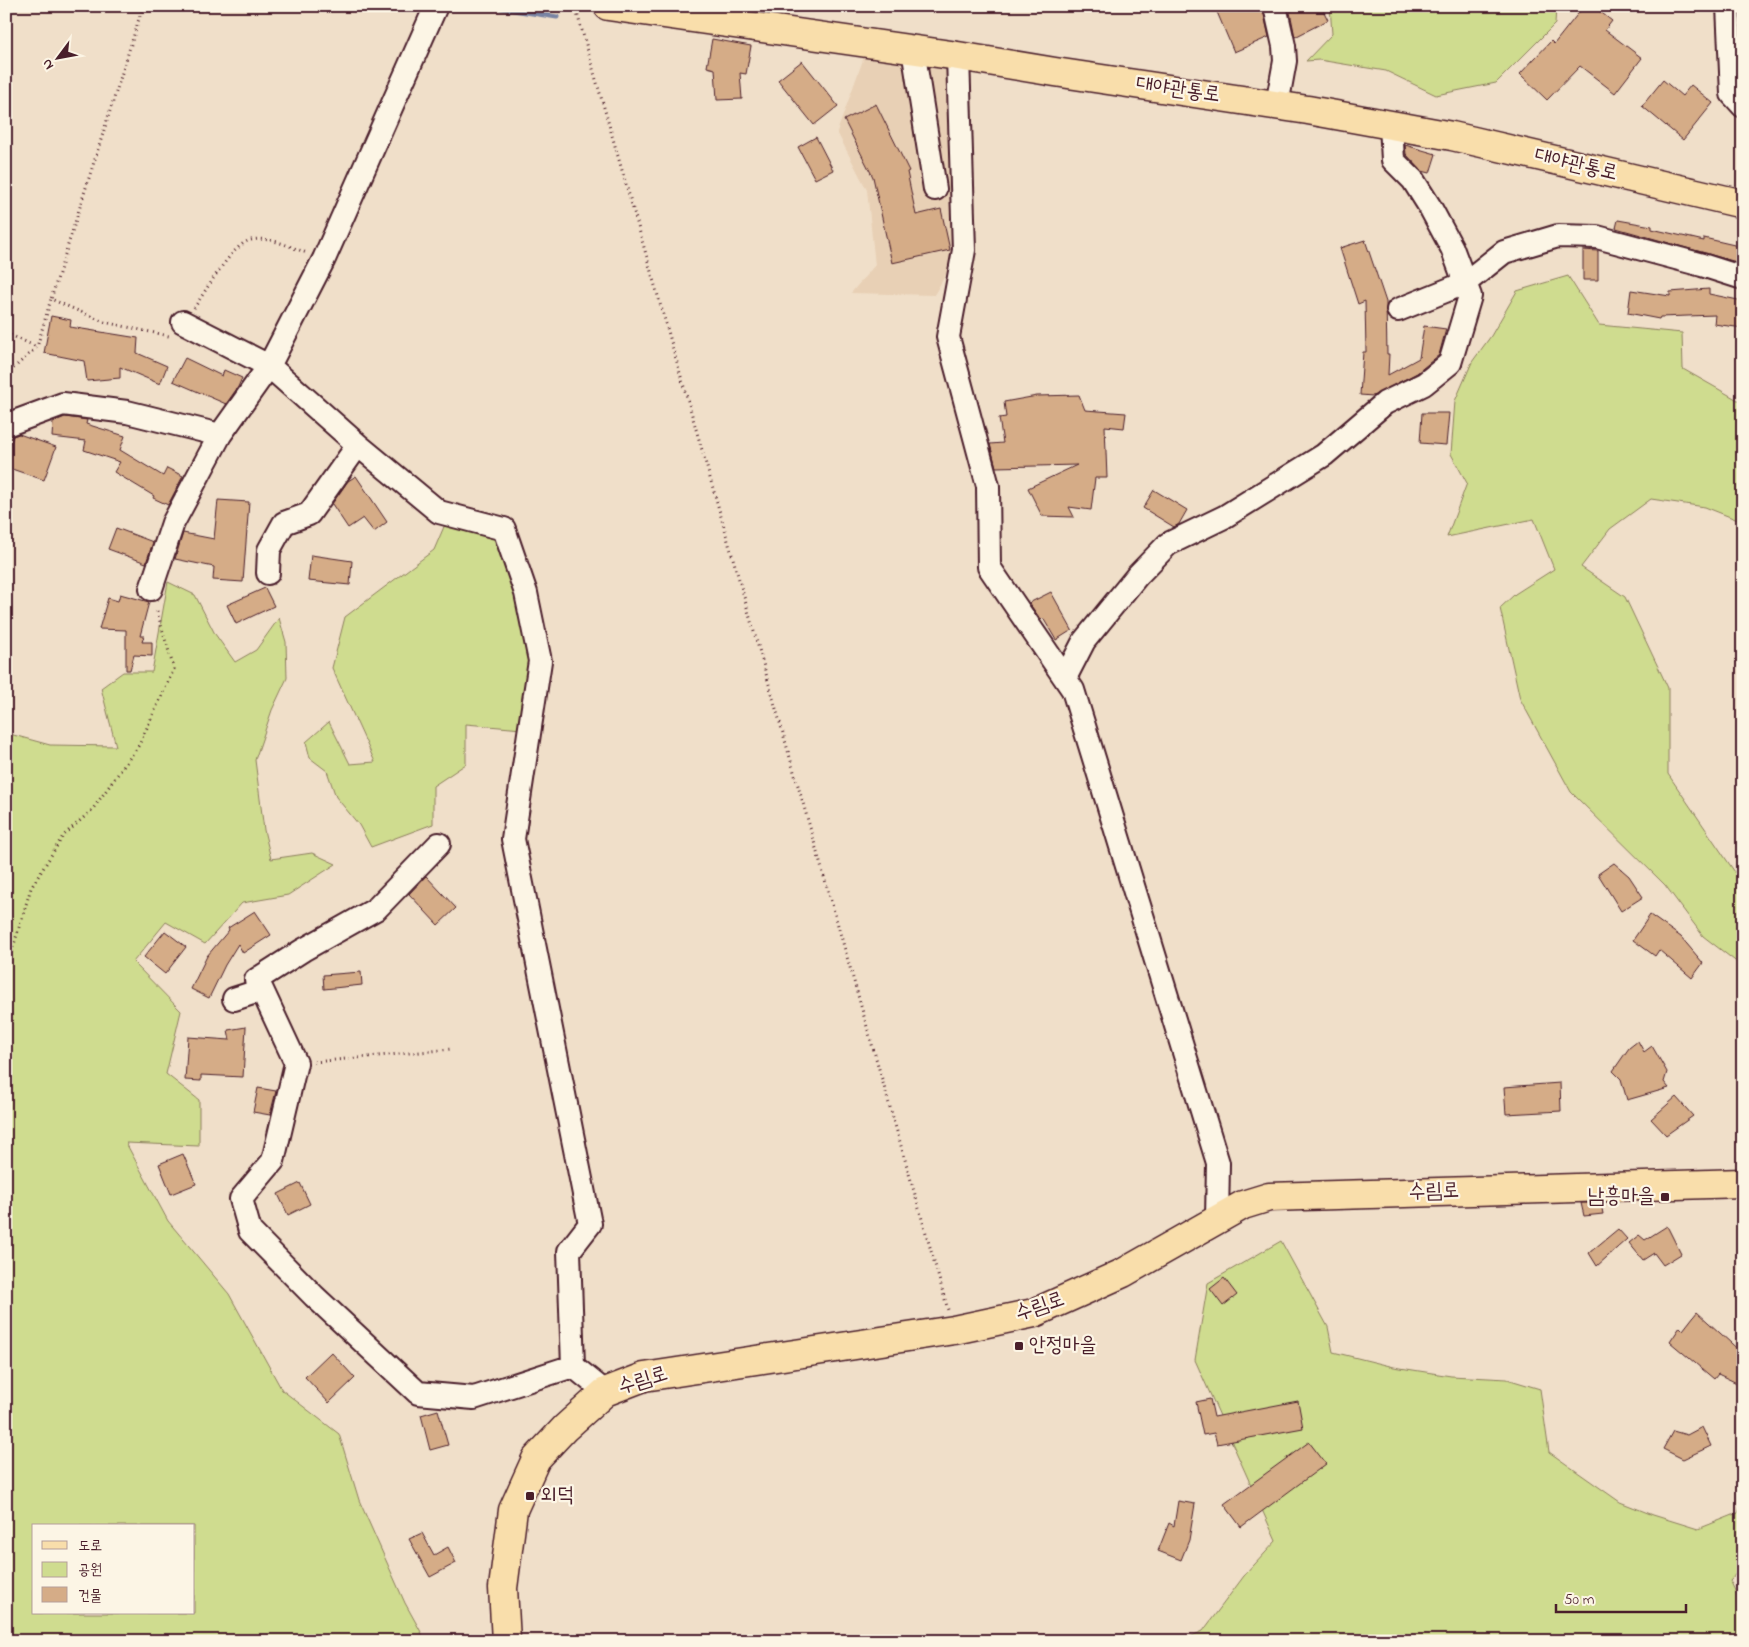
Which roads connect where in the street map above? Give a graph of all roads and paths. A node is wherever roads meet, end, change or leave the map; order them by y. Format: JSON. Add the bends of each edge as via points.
{"nodes":[{"id":1,"x":143,"y":6,"type":"edge"},
{"id":2,"x":436,"y":6,"type":"edge"},
{"id":3,"x":575,"y":6,"type":"edge"},
{"id":4,"x":608,"y":6,"type":"edge"},
{"id":5,"x":1275,"y":6,"type":"edge"},
{"id":6,"x":1728,"y":6,"type":"edge"},
{"id":7,"x":913,"y":49,"type":"junction"},
{"id":8,"x":958,"y":56,"type":"junction"},
{"id":9,"x":1277,"y":105,"type":"junction"},
{"id":10,"x":1743,"y":106,"type":"edge"},
{"id":11,"x":1391,"y":125,"type":"junction"},
{"id":12,"x":935,"y":189,"type":"dead end"},
{"id":13,"x":1743,"y":204,"type":"edge"},
{"id":14,"x":324,"y":260,"type":"junction"},
{"id":15,"x":1743,"y":278,"type":"edge"},
{"id":16,"x":1465,"y":283,"type":"junction"},
{"id":17,"x":51,"y":300,"type":"junction"},
{"id":18,"x":1398,"y":310,"type":"dead end"},
{"id":19,"x":183,"y":322,"type":"junction"},
{"id":20,"x":6,"y":333,"type":"edge"},
{"id":21,"x":37,"y":347,"type":"junction"},
{"id":22,"x":269,"y":366,"type":"junction"},
{"id":23,"x":6,"y":375,"type":"edge"},
{"id":24,"x":6,"y":425,"type":"edge"},
{"id":25,"x":220,"y":435,"type":"junction"},
{"id":26,"x":358,"y":445,"type":"junction"},
{"id":27,"x":268,"y":573,"type":"dead end"},
{"id":28,"x":151,"y":589,"type":"joint"},
{"id":29,"x":1065,"y":678,"type":"junction"},
{"id":30,"x":439,"y":844,"type":"dead end"},
{"id":31,"x":6,"y":971,"type":"edge"},
{"id":32,"x":262,"y":990,"type":"junction"},
{"id":33,"x":234,"y":999,"type":"dead end"},
{"id":34,"x":452,"y":1049,"type":"dead end"},
{"id":35,"x":296,"y":1063,"type":"junction"},
{"id":36,"x":1743,"y":1183,"type":"edge"},
{"id":37,"x":1217,"y":1219,"type":"junction"},
{"id":38,"x":954,"y":1330,"type":"junction"},
{"id":39,"x":573,"y":1366,"type":"junction"},
{"id":40,"x":605,"y":1392,"type":"junction"},
{"id":41,"x":506,"y":1641,"type":"edge"}],
"edges":[{"from":1,"to":17,"type":"path"},
{"from":2,"to":14,"type":"street"},
{"from":3,"to":38,"type":"path"},
{"from":4,"to":7,"type":"main road","name":"대야관통로"},
{"from":5,"to":9,"type":"street","via":[[1284,46]]},
{"from":6,"to":10,"type":"street","via":[[1732,94]]},
{"from":7,"to":8,"type":"main road","name":"대야관통로"},
{"from":7,"to":12,"type":"street"},
{"from":8,"to":9,"type":"main road","name":"대야관통로"},
{"from":8,"to":29,"type":"street","via":[[964,250],[948,337],[988,486],[989,567]]},
{"from":9,"to":11,"type":"main road","name":"대야관통로"},
{"from":11,"to":13,"type":"main road","name":"대야관통로","via":[[1452,136]]},
{"from":11,"to":16,"type":"street","via":[[1393,160],[1413,180],[1430,206],[1452,248]]},
{"from":14,"to":19,"type":"path","via":[[274,241],[250,240],[234,250]]},
{"from":14,"to":22,"type":"street"},
{"from":15,"to":16,"type":"street","via":[[1597,237],[1558,236],[1504,252]]},
{"from":16,"to":18,"type":"street"},
{"from":16,"to":29,"type":"street","via":[[1470,296],[1450,363],[1424,384],[1385,403],[1324,455],[1224,517],[1168,544],[1084,641]]},
{"from":17,"to":19,"type":"path","via":[[104,322],[169,336]]},
{"from":17,"to":21,"type":"path"},
{"from":19,"to":22,"type":"street"},
{"from":20,"to":21,"type":"path"},
{"from":21,"to":23,"type":"path"},
{"from":22,"to":25,"type":"street"},
{"from":22,"to":26,"type":"street"},
{"from":24,"to":25,"type":"street","via":[[63,404],[127,412]]},
{"from":25,"to":28,"type":"street","via":[[173,523]]},
{"from":26,"to":27,"type":"street","via":[[309,514],[284,523],[269,550]]},
{"from":26,"to":39,"type":"street","via":[[439,512],[504,529],[526,593],[540,661],[514,839],[590,1224],[569,1251]]},
{"from":28,"to":31,"type":"path","via":[[174,670],[139,745],[92,810],[63,836],[31,888]]},
{"from":29,"to":37,"type":"street","via":[[1073,690],[1218,1163]]},
{"from":30,"to":32,"type":"street","via":[[376,909],[256,980]]},
{"from":32,"to":33,"type":"street"},
{"from":32,"to":35,"type":"street"},
{"from":34,"to":35,"type":"path"},
{"from":35,"to":39,"type":"street","via":[[273,1161],[241,1199],[250,1230],[314,1296],[418,1393],[474,1398]]},
{"from":36,"to":37,"type":"main road","name":"수림로","via":[[1269,1197],[1243,1205]]},
{"from":37,"to":38,"type":"main road","name":"수림로","via":[[1123,1273],[1034,1313]]},
{"from":38,"to":40,"type":"main road","name":"수림로","via":[[666,1372],[644,1376]]},
{"from":39,"to":40,"type":"street"},
{"from":40,"to":41,"type":"main road","name":"수림로","via":[[536,1459],[513,1510],[503,1588]]}]}
